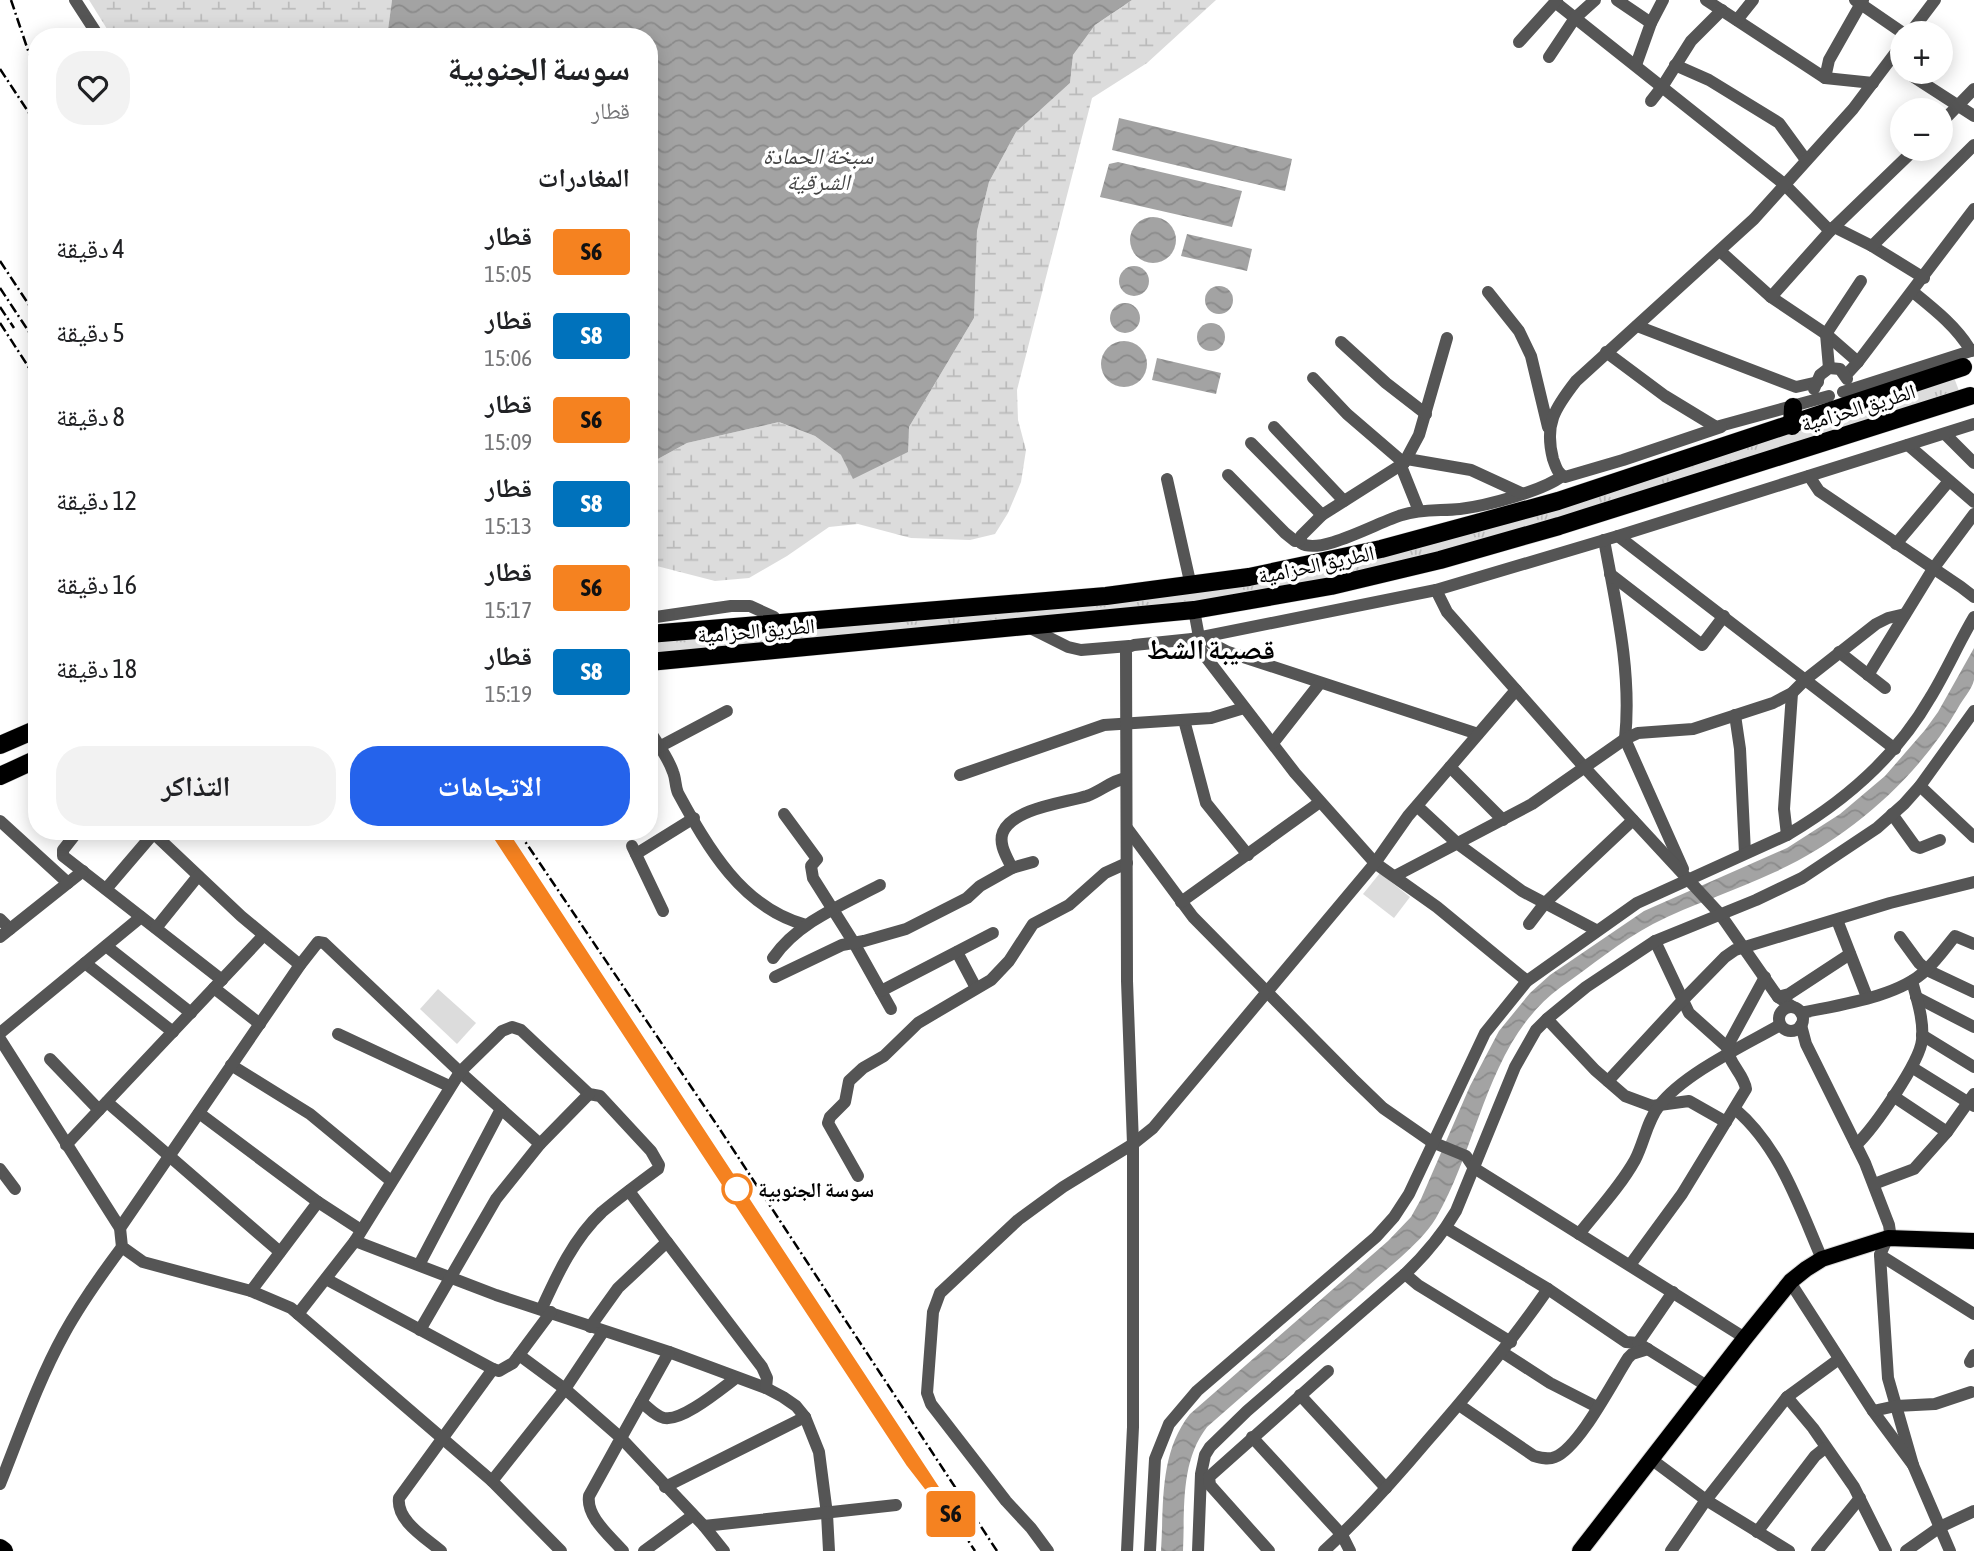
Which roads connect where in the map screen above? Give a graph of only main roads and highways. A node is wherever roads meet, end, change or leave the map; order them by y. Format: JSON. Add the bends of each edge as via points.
{"nodes":[{"id":1,"x":1969,"y":357,"type":"edge"},
{"id":2,"x":1972,"y":397,"type":"edge"},
{"id":3,"x":1799,"y":405,"type":"road end"},
{"id":4,"x":1791,"y":426,"type":"junction"},
{"id":5,"x":1623,"y":460,"type":"road end"},
{"id":6,"x":1629,"y":478,"type":"junction"},
{"id":7,"x":658,"y":633,"type":"edge"},
{"id":8,"x":658,"y":662,"type":"edge"},
{"id":9,"x":28,"y":733,"type":"edge"},
{"id":10,"x":0,"y":745,"type":"edge"},
{"id":11,"x":28,"y":763,"type":"edge"},
{"id":12,"x":0,"y":776,"type":"edge"},
{"id":13,"x":1974,"y":1241,"type":"edge"},
{"id":14,"x":1580,"y":1551,"type":"edge"}],
"edges":[{"from":1,"to":2,"type":"highway","name":"الطريق الحزامية","via":[[1961,386]]},
{"from":1,"to":4,"type":"highway","name":"الطريق الحزامية"},
{"from":2,"to":8,"type":"highway","name":"الطريق الحزامية","via":[[1559,526],[1331,586],[1194,610]]},
{"from":3,"to":4,"type":"highway"},
{"from":4,"to":6,"type":"highway","name":"الطريق الحزامية"},
{"from":5,"to":6,"type":"highway"},
{"from":6,"to":7,"type":"highway","name":"الطريق الحزامية","via":[[1381,549],[1249,577],[1081,598]]},
{"from":9,"to":10,"type":"highway"},
{"from":11,"to":12,"type":"highway"},
{"from":13,"to":14,"type":"main road","via":[[1888,1238],[1822,1259],[1790,1282]]}]}
